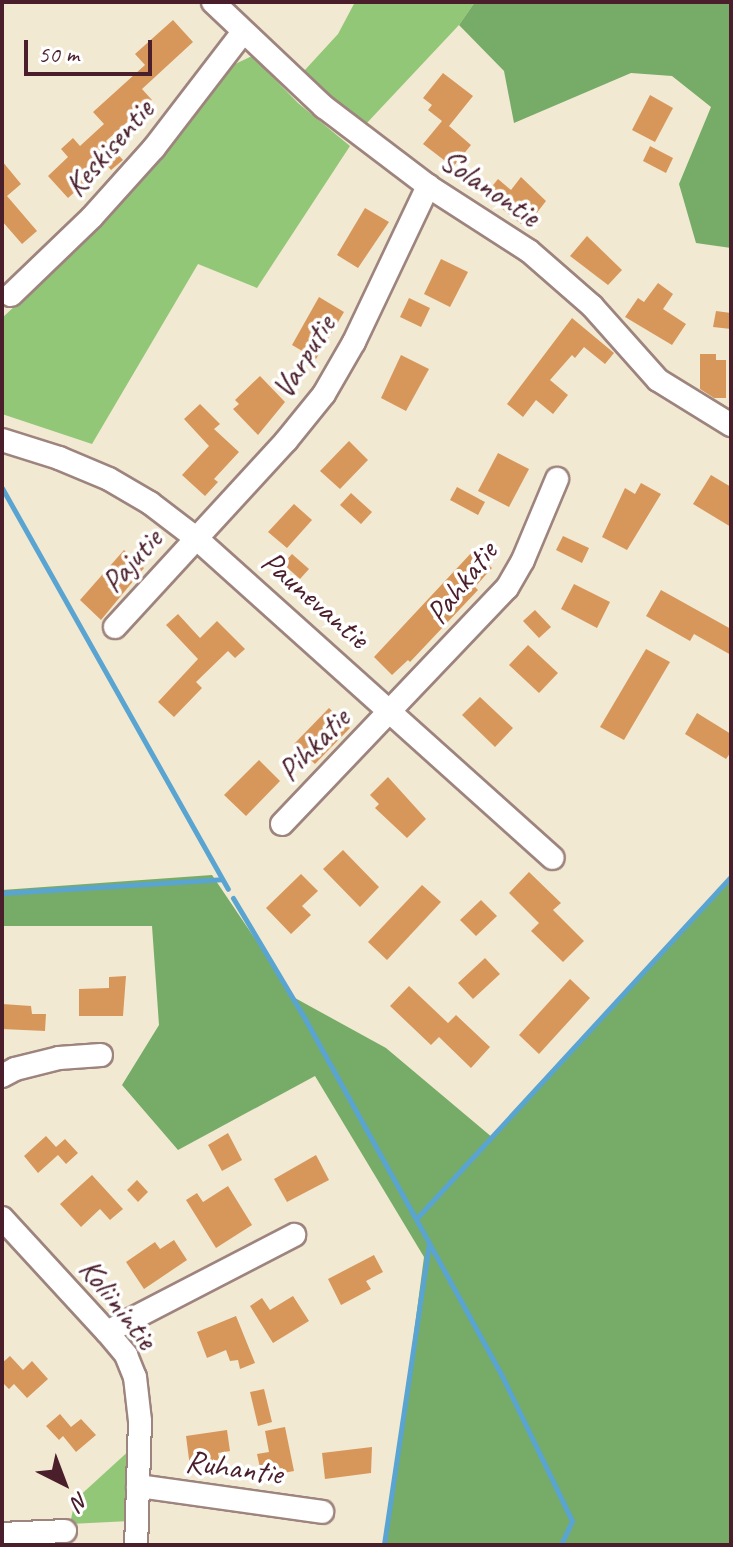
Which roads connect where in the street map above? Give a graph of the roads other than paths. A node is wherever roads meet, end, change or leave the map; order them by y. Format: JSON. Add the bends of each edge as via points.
{"nodes":[{"id":1,"x":213,"y":2,"type":"edge"},
{"id":2,"x":243,"y":32,"type":"junction"},
{"id":3,"x":428,"y":186,"type":"junction"},
{"id":4,"x":11,"y":295,"type":"dead end"},
{"id":5,"x":731,"y":425,"type":"edge"},
{"id":6,"x":2,"y":440,"type":"edge"},
{"id":7,"x":557,"y":479,"type":"dead end"},
{"id":8,"x":196,"y":538,"type":"junction"},
{"id":9,"x":115,"y":627,"type":"dead end"},
{"id":10,"x":392,"y":710,"type":"junction"},
{"id":11,"x":282,"y":824,"type":"dead end"},
{"id":12,"x":553,"y":858,"type":"dead end"},
{"id":13,"x":101,"y":1055,"type":"dead end"},
{"id":14,"x":2,"y":1076,"type":"edge"},
{"id":15,"x":2,"y":1218,"type":"edge"},
{"id":16,"x":294,"y":1235,"type":"dead end"},
{"id":17,"x":107,"y":1332,"type":"junction"},
{"id":18,"x":138,"y":1486,"type":"junction"},
{"id":19,"x":322,"y":1512,"type":"dead end"},
{"id":20,"x":65,"y":1531,"type":"dead end"},
{"id":21,"x":2,"y":1534,"type":"edge"},
{"id":22,"x":136,"y":1545,"type":"edge"}],
"edges":[{"from":1,"to":2,"type":"street","name":"Solanontie"},
{"from":2,"to":3,"type":"street","name":"Solanontie","via":[[324,107]]},
{"from":2,"to":4,"type":"street","name":"Keskisentie","via":[[154,148]]},
{"from":3,"to":5,"type":"street","name":"Solanontie","via":[[529,251],[592,306],[658,380]]},
{"from":3,"to":8,"type":"street","name":"Varputie","via":[[324,394]]},
{"from":6,"to":8,"type":"street","name":"Paunevantie","via":[[109,479]]},
{"from":7,"to":10,"type":"street","name":"Pahkatie","via":[[507,588]]},
{"from":8,"to":9,"type":"street","name":"Pajutie"},
{"from":8,"to":10,"type":"street","name":"Paunevantie"},
{"from":10,"to":11,"type":"street","name":"Pihkatie"},
{"from":10,"to":12,"type":"street","name":"Paunevantie"},
{"from":13,"to":14,"type":"street","via":[[59,1058]]},
{"from":15,"to":17,"type":"street","name":"Koliinintie"},
{"from":16,"to":17,"type":"street"},
{"from":17,"to":18,"type":"street","name":"Koliinintie","via":[[135,1377]]},
{"from":18,"to":19,"type":"street","name":"Ruhantie"},
{"from":18,"to":22,"type":"street","name":"Koliinintie"},
{"from":20,"to":21,"type":"street"}]}
